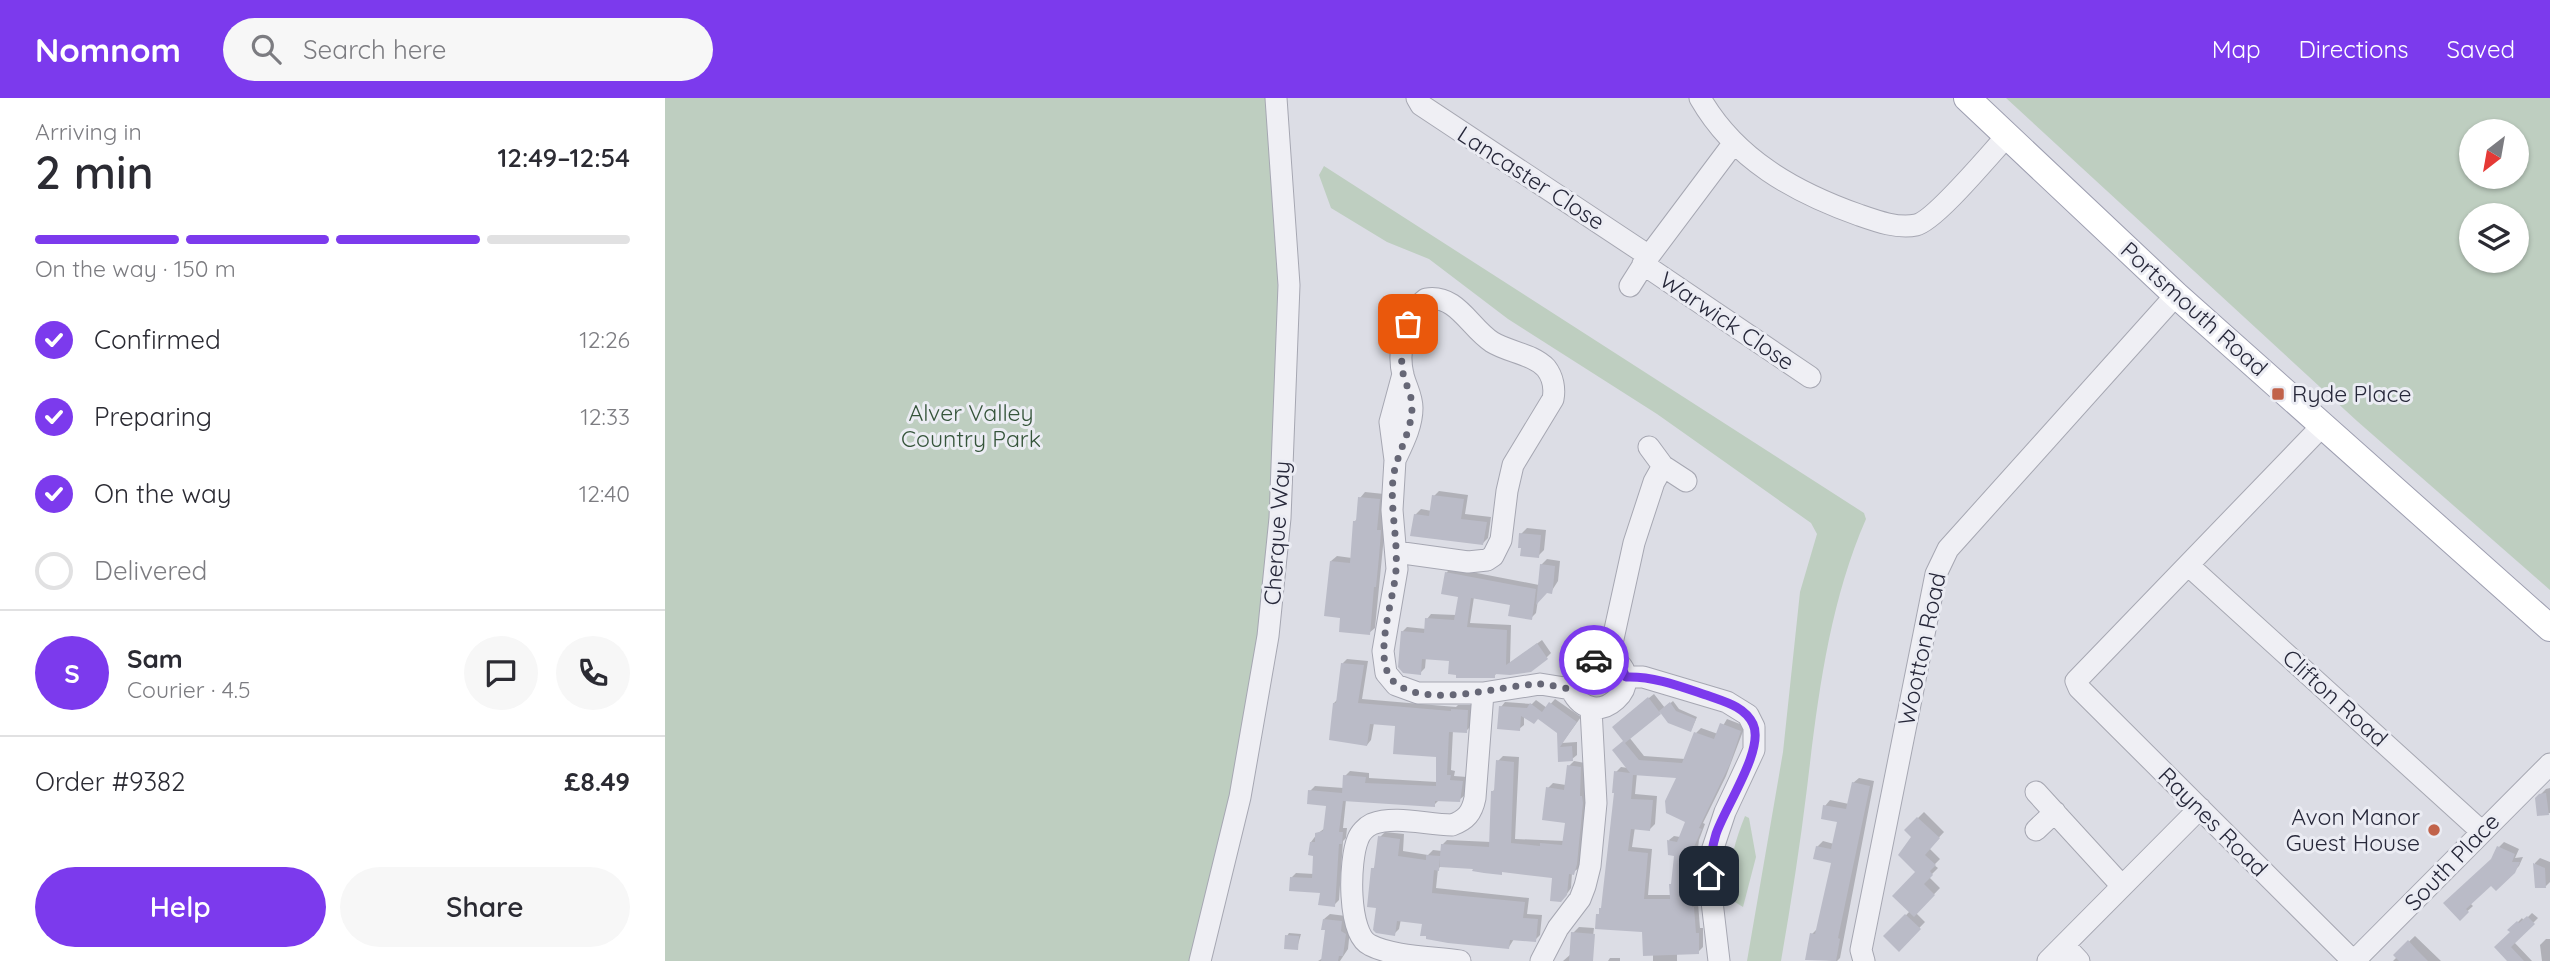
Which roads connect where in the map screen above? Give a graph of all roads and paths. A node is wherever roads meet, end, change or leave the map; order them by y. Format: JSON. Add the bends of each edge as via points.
{"nodes":[{"id":1,"x":1276,"y":98,"type":"edge"},
{"id":2,"x":1417,"y":98,"type":"edge"},
{"id":3,"x":1700,"y":98,"type":"edge"},
{"id":4,"x":1967,"y":98,"type":"edge"},
{"id":5,"x":2007,"y":136,"type":"junction"},
{"id":6,"x":1733,"y":144,"type":"junction"},
{"id":7,"x":1646,"y":260,"type":"junction"},
{"id":8,"x":1630,"y":286,"type":"dead end"},
{"id":9,"x":2176,"y":295,"type":"junction"},
{"id":10,"x":1810,"y":377,"type":"dead end"},
{"id":11,"x":2323,"y":425,"type":"junction"},
{"id":12,"x":1649,"y":447,"type":"dead end"},
{"id":13,"x":1663,"y":466,"type":"junction"},
{"id":14,"x":1686,"y":481,"type":"dead end"},
{"id":15,"x":1397,"y":552,"type":"junction"},
{"id":16,"x":2188,"y":565,"type":"junction"},
{"id":17,"x":2550,"y":628,"type":"edge"},
{"id":18,"x":1609,"y":657,"type":"junction"},
{"id":19,"x":1626,"y":677,"type":"junction"},
{"id":20,"x":1571,"y":689,"type":"junction"},
{"id":21,"x":1483,"y":693,"type":"junction"},
{"id":22,"x":1591,"y":709,"type":"junction"},
{"id":23,"x":2550,"y":764,"type":"edge"},
{"id":24,"x":2036,"y":792,"type":"dead end"},
{"id":25,"x":2200,"y":808,"type":"junction"},
{"id":26,"x":2055,"y":812,"type":"junction"},
{"id":27,"x":2036,"y":830,"type":"dead end"},
{"id":28,"x":2481,"y":831,"type":"junction"},
{"id":29,"x":2122,"y":886,"type":"junction"},
{"id":30,"x":2064,"y":945,"type":"junction"},
{"id":31,"x":1363,"y":953,"type":"edge"},
{"id":32,"x":1201,"y":961,"type":"edge"},
{"id":33,"x":1460,"y":961,"type":"edge"},
{"id":34,"x":1541,"y":961,"type":"edge"},
{"id":35,"x":1719,"y":961,"type":"edge"},
{"id":36,"x":1864,"y":961,"type":"edge"},
{"id":37,"x":2048,"y":961,"type":"edge"},
{"id":38,"x":2079,"y":961,"type":"edge"},
{"id":39,"x":2354,"y":961,"type":"edge"}],
"edges":[{"from":1,"to":32,"type":"street","name":"Cherque Way","via":[[1289,285],[1280,518],[1268,636],[1242,783]]},
{"from":2,"to":7,"type":"street","name":"Lancaster Close"},
{"from":3,"to":6,"type":"street"},
{"from":4,"to":5,"type":"main road","name":"Portsmouth Road"},
{"from":5,"to":6,"type":"street","via":[[1936,212],[1918,225],[1895,225],[1830,205],[1783,182]]},
{"from":5,"to":9,"type":"main road","name":"Portsmouth Road"},
{"from":6,"to":7,"type":"street"},
{"from":7,"to":8,"type":"street"},
{"from":7,"to":10,"type":"street","name":"Warwick Close"},
{"from":9,"to":11,"type":"main road","name":"Portsmouth Road"},
{"from":9,"to":36,"type":"street","name":"Wootton Road","via":[[1941,562],[1861,950]]},
{"from":11,"to":16,"type":"street"},
{"from":11,"to":17,"type":"main road","name":"Portsmouth Road"},
{"from":12,"to":13,"type":"street"},
{"from":13,"to":14,"type":"street"},
{"from":13,"to":18,"type":"street","via":[[1634,543]]},
{"from":15,"to":15,"type":"street","via":[[1468,562],[1493,556],[1501,540],[1513,465],[1549,408],[1554,390],[1546,369],[1535,360],[1491,342],[1449,301],[1438,298],[1420,304],[1408,324],[1402,357],[1411,395],[1411,421],[1395,460],[1392,510]]},
{"from":15,"to":21,"type":"street","via":[[1383,651],[1386,673],[1396,685],[1418,693]]},
{"from":16,"to":25,"type":"street","name":"Raynes Road","via":[[2076,681]]},
{"from":16,"to":28,"type":"street","name":"Clifton Road"},
{"from":18,"to":19,"type":"street"},
{"from":18,"to":20,"type":"street","via":[[1585,666]]},
{"from":19,"to":22,"type":"street","via":[[1619,697]]},
{"from":19,"to":35,"type":"street","via":[[1653,679],[1727,702],[1748,715],[1754,727],[1754,750],[1711,854],[1709,876]]},
{"from":20,"to":21,"type":"street","via":[[1539,684]]},
{"from":20,"to":22,"type":"street","via":[[1579,703]]},
{"from":21,"to":31,"type":"street","via":[[1475,798],[1469,815],[1452,825],[1379,822],[1369,825],[1357,841],[1352,902]]},
{"from":22,"to":34,"type":"street","via":[[1595,803],[1590,866],[1580,899]]},
{"from":23,"to":28,"type":"street","name":"South Place"},
{"from":24,"to":26,"type":"street"},
{"from":25,"to":29,"type":"street"},
{"from":25,"to":39,"type":"street","name":"Raynes Road"},
{"from":26,"to":27,"type":"street"},
{"from":26,"to":29,"type":"street"},
{"from":28,"to":39,"type":"street","name":"South Place"},
{"from":29,"to":30,"type":"street"},
{"from":30,"to":37,"type":"street"},
{"from":30,"to":38,"type":"street"},
{"from":31,"to":33,"type":"street","via":[[1394,952]]}]}
